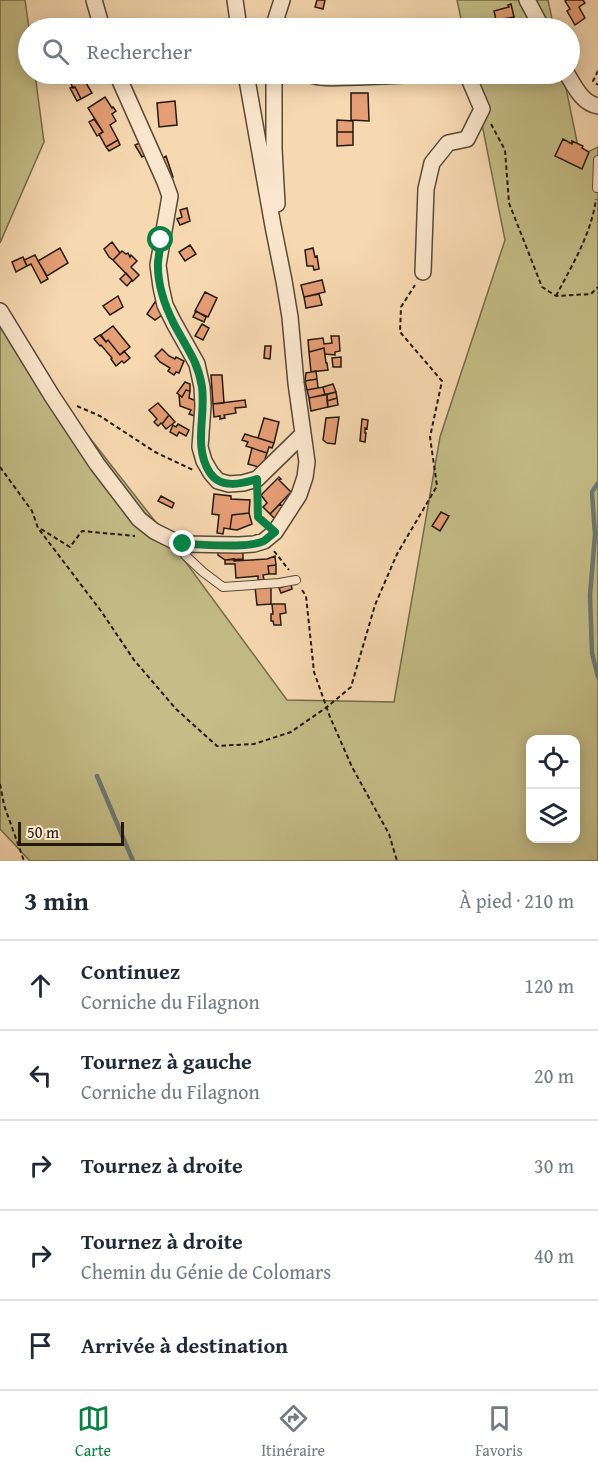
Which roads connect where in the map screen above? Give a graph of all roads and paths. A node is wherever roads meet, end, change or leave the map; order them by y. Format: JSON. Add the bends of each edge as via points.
{"nodes":[{"id":1,"x":94,"y":0,"type":"edge"},
{"id":2,"x":235,"y":0,"type":"edge"},
{"id":3,"x":282,"y":0,"type":"edge"},
{"id":4,"x":527,"y":0,"type":"edge"},
{"id":5,"x":99,"y":18,"type":"edge"},
{"id":6,"x":238,"y":18,"type":"edge"},
{"id":7,"x":279,"y":18,"type":"edge"},
{"id":8,"x":537,"y":18,"type":"edge"},
{"id":9,"x":598,"y":71,"type":"edge"},
{"id":10,"x":121,"y":84,"type":"edge"},
{"id":11,"x":248,"y":84,"type":"edge"},
{"id":12,"x":274,"y":84,"type":"edge"},
{"id":13,"x":471,"y":84,"type":"edge"},
{"id":14,"x":573,"y":84,"type":"edge"},
{"id":15,"x":598,"y":85,"type":"edge"},
{"id":16,"x":598,"y":106,"type":"edge"},
{"id":17,"x":482,"y":109,"type":"junction"},
{"id":18,"x":598,"y":160,"type":"edge"},
{"id":19,"x":597,"y":188,"type":"edge"},
{"id":20,"x":273,"y":226,"type":"junction"},
{"id":21,"x":423,"y":272,"type":"joint"},
{"id":22,"x":598,"y":287,"type":"edge"},
{"id":23,"x":556,"y":296,"type":"junction"},
{"id":24,"x":0,"y":311,"type":"edge"},
{"id":25,"x":52,"y":396,"type":"junction"},
{"id":26,"x":303,"y":435,"type":"junction"},
{"id":27,"x":0,"y":467,"type":"edge"},
{"id":28,"x":211,"y":473,"type":"junction"},
{"id":29,"x":257,"y":479,"type":"junction"},
{"id":30,"x":38,"y":528,"type":"junction"},
{"id":31,"x":269,"y":536,"type":"junction"},
{"id":32,"x":143,"y":537,"type":"dead end"},
{"id":33,"x":183,"y":544,"type":"junction"},
{"id":34,"x":296,"y":580,"type":"junction"},
{"id":35,"x":327,"y":707,"type":"junction"},
{"id":36,"x":0,"y":784,"type":"edge"},
{"id":37,"x":24,"y":861,"type":"edge"},
{"id":38,"x":397,"y":861,"type":"edge"}],
"edges":[{"from":1,"to":5,"type":"street"},
{"from":2,"to":6,"type":"street"},
{"from":3,"to":7,"type":"street"},
{"from":4,"to":8,"type":"street"},
{"from":9,"to":15,"type":"path","via":[[593,81]]},
{"from":10,"to":28,"type":"street","via":[[170,196],[158,265],[161,287],[165,305],[196,364],[203,406],[200,447]]},
{"from":11,"to":20,"type":"street"},
{"from":12,"to":20,"type":"street","via":[[278,219]]},
{"from":13,"to":17,"type":"street"},
{"from":14,"to":16,"type":"street","via":[[581,97]]},
{"from":17,"to":21,"type":"street","via":[[467,139],[448,143],[432,163],[426,189]]},
{"from":17,"to":23,"type":"path","via":[[505,150],[509,203],[542,287]]},
{"from":18,"to":19,"type":"lane"},
{"from":19,"to":23,"type":"path","via":[[594,215],[585,240]]},
{"from":20,"to":26,"type":"street","via":[[290,317]]},
{"from":21,"to":35,"type":"path","via":[[401,307],[400,332],[442,381],[430,437],[437,486],[397,554],[375,605],[351,687]]},
{"from":22,"to":23,"type":"path","via":[[591,294]]},
{"from":24,"to":25,"type":"street"},
{"from":25,"to":28,"type":"path","via":[[100,416],[155,452],[199,473]]},
{"from":25,"to":33,"type":"street","via":[[139,519],[154,531]]},
{"from":26,"to":29,"type":"street"},
{"from":26,"to":31,"type":"street","via":[[305,477],[298,495]]},
{"from":27,"to":30,"type":"path","via":[[32,511]]},
{"from":28,"to":29,"type":"street","via":[[218,481],[229,484]]},
{"from":29,"to":31,"type":"path","via":[[258,517]]},
{"from":30,"to":32,"type":"path","via":[[70,547],[82,531]]},
{"from":30,"to":35,"type":"path","via":[[134,660],[176,709],[217,746],[254,744],[291,732]]},
{"from":31,"to":33,"type":"street","via":[[239,545]]},
{"from":31,"to":34,"type":"path"},
{"from":33,"to":34,"type":"lane","via":[[185,555],[223,587]]},
{"from":34,"to":35,"type":"path","via":[[306,596],[314,672]]},
{"from":35,"to":38,"type":"path","via":[[352,767],[389,834]]},
{"from":36,"to":37,"type":"path"}]}
